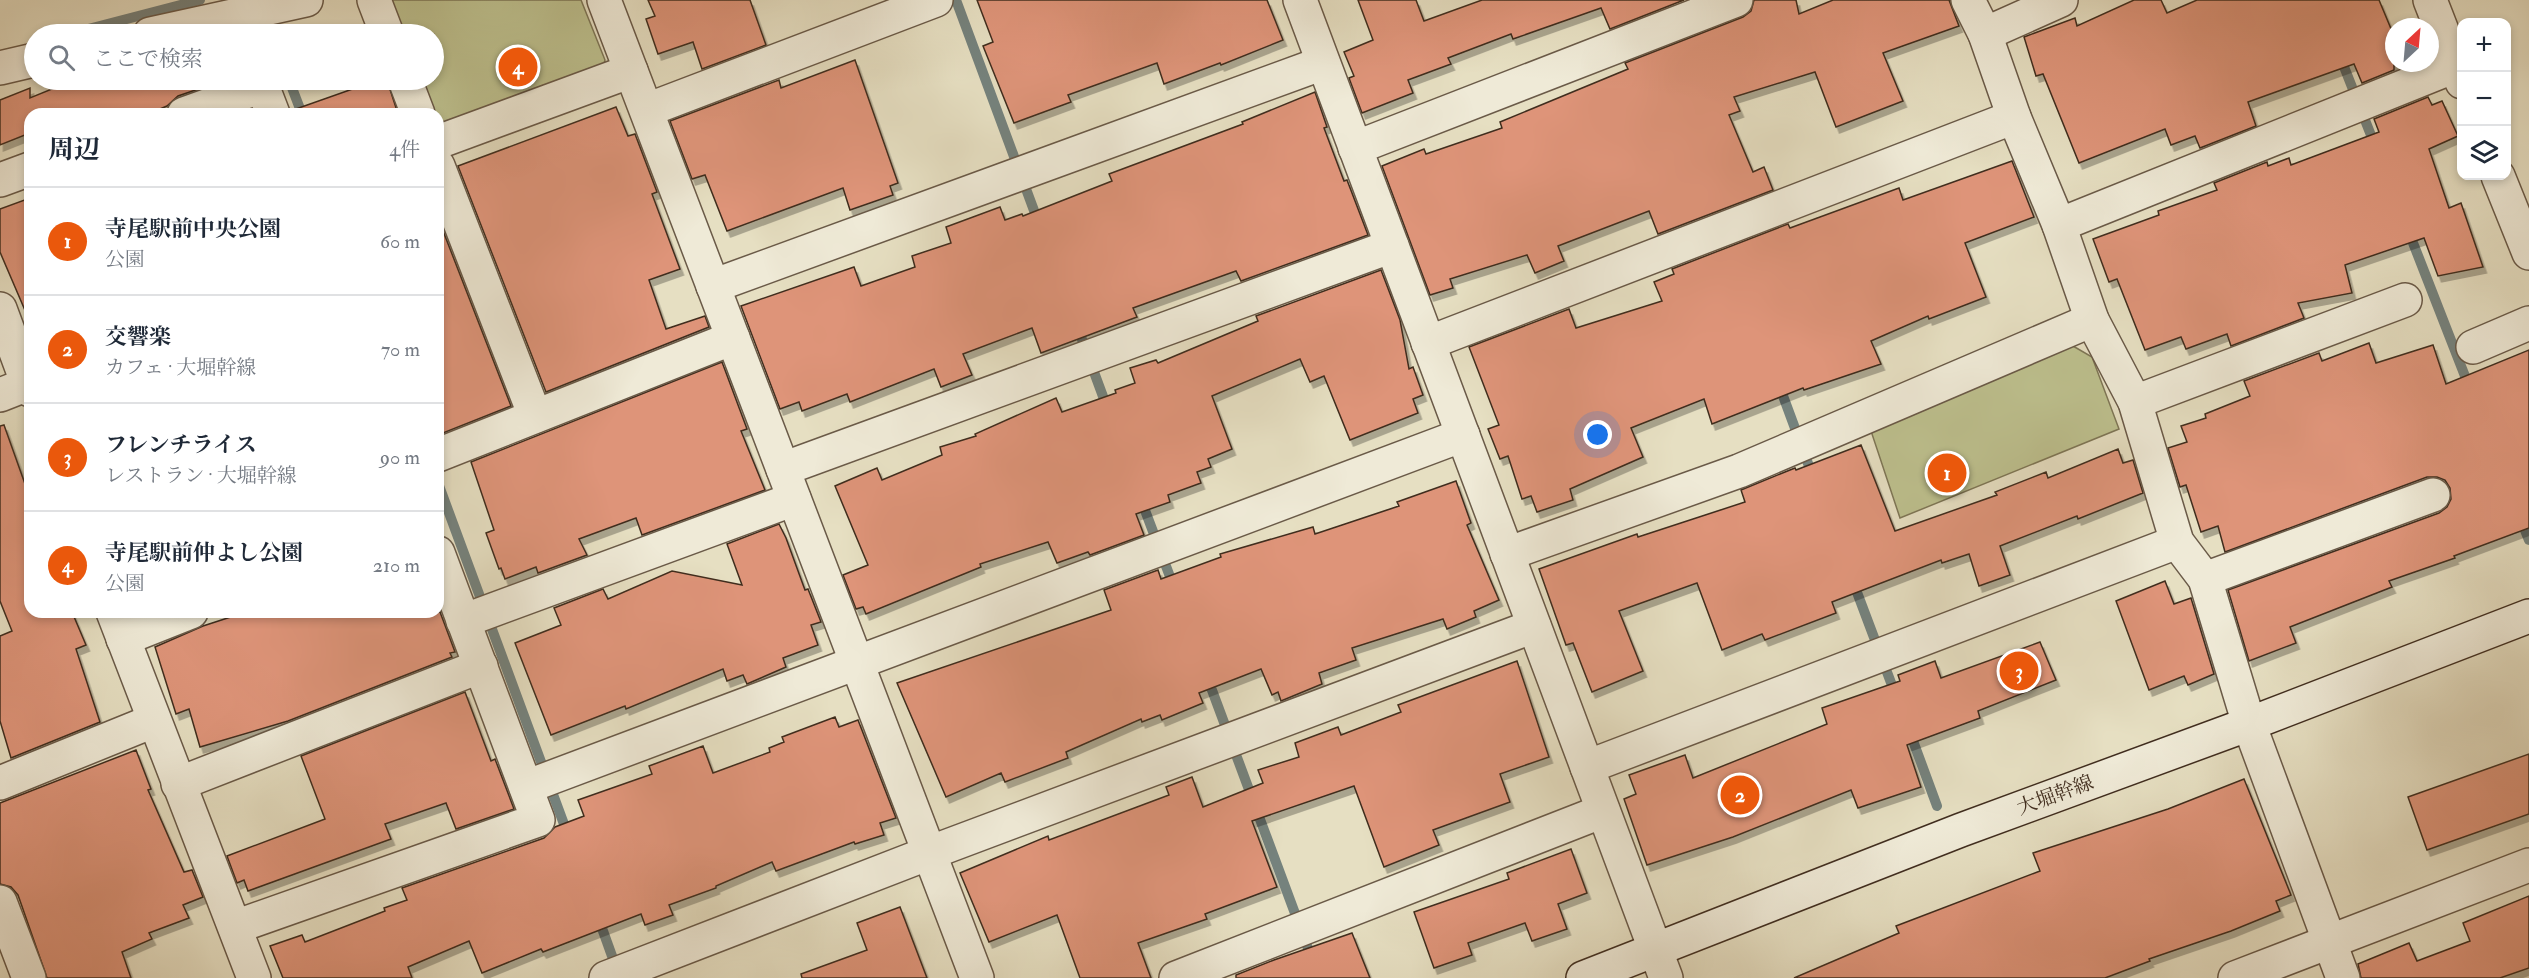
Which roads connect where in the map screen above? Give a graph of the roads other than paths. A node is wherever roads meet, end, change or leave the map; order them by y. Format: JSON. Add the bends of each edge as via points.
{"nodes":[{"id":1,"x":306,"y":0,"type":"edge"},
{"id":2,"x":374,"y":0,"type":"edge"},
{"id":3,"x":604,"y":0,"type":"edge"},
{"id":4,"x":936,"y":0,"type":"edge"},
{"id":5,"x":1300,"y":0,"type":"edge"},
{"id":6,"x":1736,"y":0,"type":"edge"},
{"id":7,"x":1968,"y":0,"type":"edge"},
{"id":8,"x":2061,"y":0,"type":"edge"},
{"id":9,"x":2430,"y":0,"type":"edge"},
{"id":10,"x":242,"y":24,"type":"edge"},
{"id":11,"x":383,"y":24,"type":"edge"},
{"id":12,"x":1985,"y":34,"type":"junction"},
{"id":13,"x":24,"y":62,"type":"edge"},
{"id":14,"x":1323,"y":63,"type":"junction"},
{"id":15,"x":0,"y":68,"type":"edge"},
{"id":16,"x":631,"y":71,"type":"junction"},
{"id":17,"x":2457,"y":72,"type":"edge"},
{"id":18,"x":2457,"y":74,"type":"edge"},
{"id":19,"x":409,"y":90,"type":"edge"},
{"id":20,"x":265,"y":93,"type":"edge"},
{"id":21,"x":207,"y":108,"type":"edge"},
{"id":22,"x":416,"y":108,"type":"edge"},
{"id":23,"x":646,"y":110,"type":"junction"},
{"id":24,"x":2014,"y":117,"type":"junction"},
{"id":25,"x":444,"y":140,"type":"edge"},
{"id":26,"x":1355,"y":148,"type":"junction"},
{"id":27,"x":24,"y":171,"type":"edge"},
{"id":28,"x":0,"y":180,"type":"edge"},
{"id":29,"x":2500,"y":180,"type":"edge"},
{"id":30,"x":444,"y":181,"type":"edge"},
{"id":31,"x":2059,"y":225,"type":"junction"},
{"id":32,"x":1392,"y":246,"type":"junction"},
{"id":33,"x":2529,"y":253,"type":"edge"},
{"id":34,"x":714,"y":286,"type":"junction"},
{"id":35,"x":2405,"y":300,"type":"dead end"},
{"id":36,"x":0,"y":309,"type":"edge"},
{"id":37,"x":2092,"y":320,"type":"junction"},
{"id":38,"x":2529,"y":323,"type":"edge"},
{"id":39,"x":733,"y":339,"type":"junction"},
{"id":40,"x":22,"y":342,"type":"edge"},
{"id":41,"x":1428,"y":343,"type":"junction"},
{"id":42,"x":2473,"y":347,"type":"dead end"},
{"id":43,"x":19,"y":390,"type":"edge"},
{"id":44,"x":2135,"y":402,"type":"junction"},
{"id":45,"x":536,"y":416,"type":"junction"},
{"id":46,"x":1463,"y":435,"type":"junction"},
{"id":47,"x":444,"y":453,"type":"edge"},
{"id":48,"x":789,"y":484,"type":"junction"},
{"id":49,"x":2433,"y":495,"type":"dead end"},
{"id":50,"x":2177,"y":542,"type":"junction"},
{"id":51,"x":1507,"y":554,"type":"junction"},
{"id":52,"x":444,"y":569,"type":"edge"},
{"id":53,"x":2205,"y":579,"type":"junction"},
{"id":54,"x":2529,"y":616,"type":"edge"},
{"id":55,"x":157,"y":618,"type":"edge"},
{"id":56,"x":463,"y":621,"type":"junction"},
{"id":57,"x":118,"y":625,"type":"edge"},
{"id":58,"x":1534,"y":626,"type":"junction"},
{"id":59,"x":857,"y":663,"type":"junction"},
{"id":60,"x":481,"y":666,"type":"junction"},
{"id":61,"x":153,"y":721,"type":"junction"},
{"id":62,"x":2249,"y":724,"type":"junction"},
{"id":63,"x":1587,"y":767,"type":"junction"},
{"id":64,"x":0,"y":783,"type":"edge"},
{"id":65,"x":178,"y":784,"type":"junction"},
{"id":66,"x":526,"y":787,"type":"junction"},
{"id":67,"x":1603,"y":811,"type":"junction"},
{"id":68,"x":929,"y":853,"type":"junction"},
{"id":69,"x":2529,"y":865,"type":"edge"},
{"id":70,"x":0,"y":902,"type":"edge"},
{"id":71,"x":235,"y":927,"type":"junction"},
{"id":72,"x":2330,"y":942,"type":"junction"},
{"id":73,"x":1661,"y":964,"type":"edge"},
{"id":74,"x":29,"y":978,"type":"edge"},
{"id":75,"x":254,"y":978,"type":"edge"},
{"id":76,"x":606,"y":978,"type":"edge"},
{"id":77,"x":977,"y":978,"type":"edge"},
{"id":78,"x":1176,"y":978,"type":"edge"},
{"id":79,"x":1583,"y":978,"type":"edge"},
{"id":80,"x":2235,"y":978,"type":"edge"},
{"id":81,"x":2343,"y":978,"type":"edge"}],
"edges":[{"from":1,"to":10,"type":"street"},
{"from":2,"to":11,"type":"street"},
{"from":3,"to":16,"type":"street"},
{"from":4,"to":23,"type":"street"},
{"from":5,"to":14,"type":"street"},
{"from":6,"to":26,"type":"street"},
{"from":7,"to":12,"type":"street"},
{"from":8,"to":12,"type":"street"},
{"from":9,"to":17,"type":"street"},
{"from":12,"to":24,"type":"street"},
{"from":13,"to":15,"type":"street"},
{"from":14,"to":26,"type":"street"},
{"from":14,"to":34,"type":"street"},
{"from":16,"to":23,"type":"street"},
{"from":16,"to":25,"type":"street"},
{"from":18,"to":31,"type":"street"},
{"from":19,"to":22,"type":"street"},
{"from":20,"to":21,"type":"street"},
{"from":23,"to":34,"type":"street"},
{"from":24,"to":31,"type":"street"},
{"from":24,"to":41,"type":"street"},
{"from":26,"to":32,"type":"street"},
{"from":27,"to":28,"type":"street"},
{"from":29,"to":33,"type":"street"},
{"from":30,"to":45,"type":"street"},
{"from":31,"to":37,"type":"street"},
{"from":32,"to":41,"type":"street"},
{"from":32,"to":48,"type":"street"},
{"from":34,"to":39,"type":"street"},
{"from":35,"to":44,"type":"street"},
{"from":36,"to":40,"type":"street"},
{"from":37,"to":44,"type":"street"},
{"from":37,"to":51,"type":"street","via":[[1739,471]]},
{"from":38,"to":42,"type":"street"},
{"from":39,"to":45,"type":"street"},
{"from":39,"to":48,"type":"street"},
{"from":40,"to":43,"type":"street"},
{"from":41,"to":46,"type":"street"},
{"from":44,"to":50,"type":"street"},
{"from":45,"to":47,"type":"street"},
{"from":46,"to":51,"type":"street"},
{"from":46,"to":59,"type":"street"},
{"from":48,"to":56,"type":"street"},
{"from":48,"to":59,"type":"street"},
{"from":49,"to":53,"type":"street"},
{"from":50,"to":53,"type":"street"},
{"from":50,"to":63,"type":"street"},
{"from":51,"to":58,"type":"street"},
{"from":52,"to":56,"type":"street"},
{"from":53,"to":62,"type":"street"},
{"from":54,"to":62,"type":"street","name":"大堀幹線"},
{"from":55,"to":57,"type":"street"},
{"from":56,"to":60,"type":"street"},
{"from":57,"to":61,"type":"street"},
{"from":58,"to":63,"type":"street"},
{"from":58,"to":68,"type":"street"},
{"from":59,"to":66,"type":"street"},
{"from":59,"to":68,"type":"street"},
{"from":60,"to":65,"type":"street"},
{"from":60,"to":66,"type":"street"},
{"from":61,"to":64,"type":"street"},
{"from":61,"to":65,"type":"street"},
{"from":62,"to":72,"type":"street"},
{"from":62,"to":73,"type":"street","name":"大堀幹線","via":[[1961,830]]},
{"from":63,"to":67,"type":"street"},
{"from":65,"to":71,"type":"street"},
{"from":66,"to":71,"type":"street","via":[[538,820]]},
{"from":67,"to":73,"type":"street"},
{"from":67,"to":78,"type":"street"},
{"from":68,"to":76,"type":"street"},
{"from":68,"to":77,"type":"street"},
{"from":69,"to":72,"type":"street"},
{"from":70,"to":74,"type":"street"},
{"from":71,"to":75,"type":"street"},
{"from":72,"to":80,"type":"street"},
{"from":72,"to":81,"type":"street"},
{"from":73,"to":79,"type":"street","name":"大堀幹線"}]}
